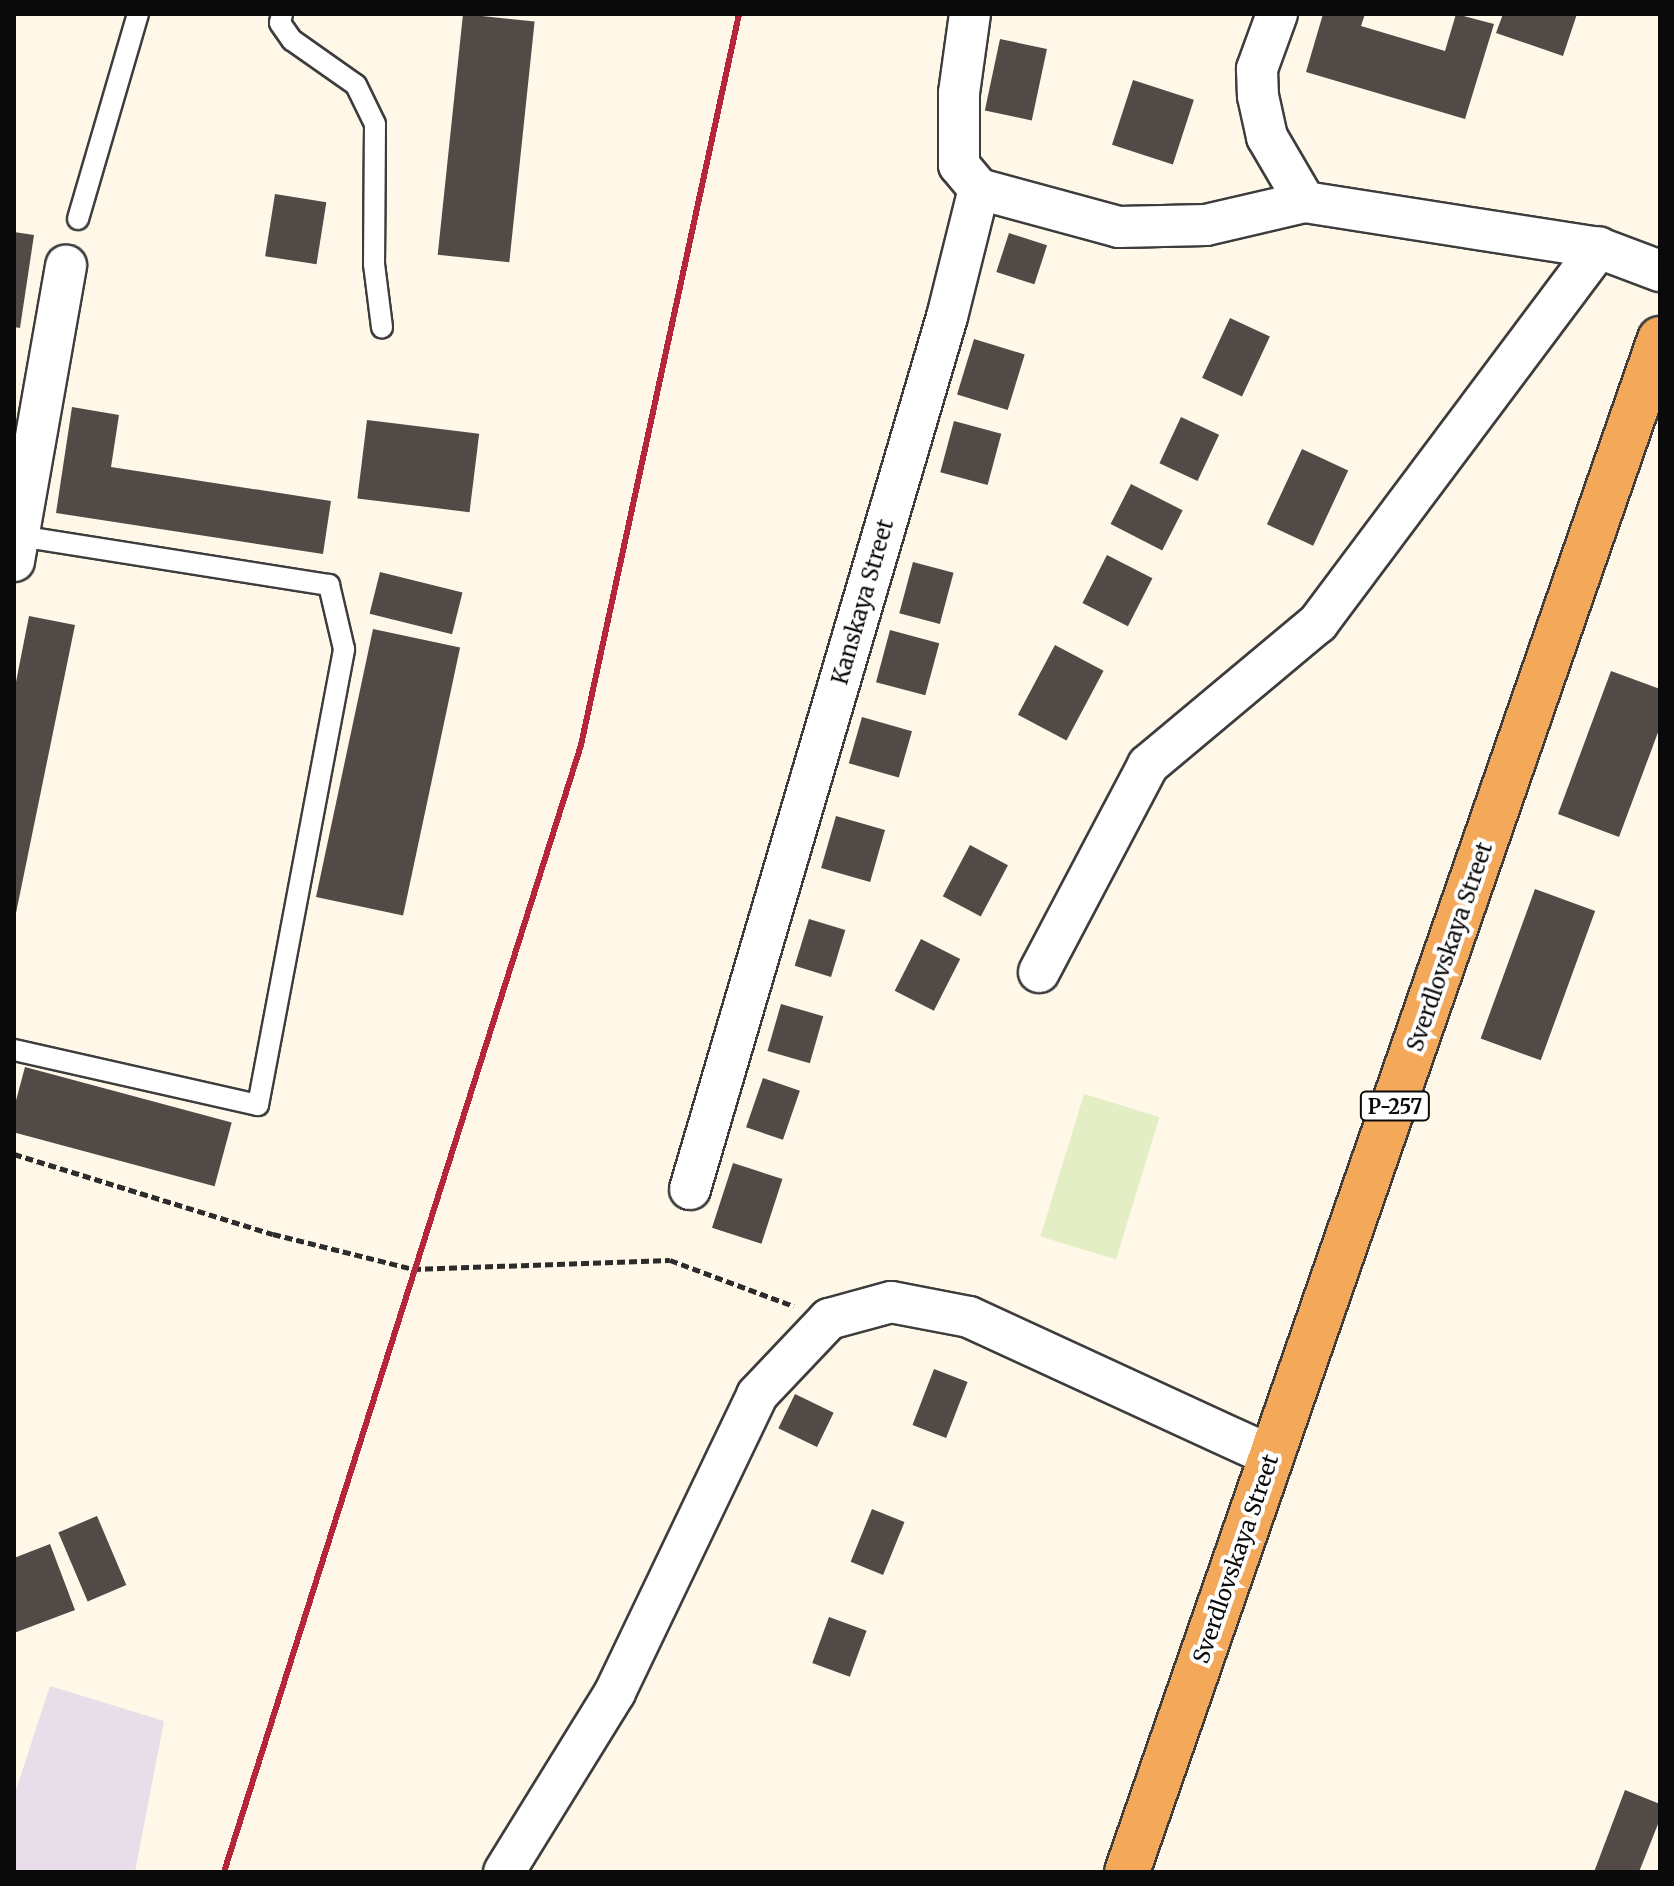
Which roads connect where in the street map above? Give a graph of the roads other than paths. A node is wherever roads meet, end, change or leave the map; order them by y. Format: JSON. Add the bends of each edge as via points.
{"nodes":[{"id":1,"x":138,"y":14,"type":"edge"},
{"id":2,"x":282,"y":14,"type":"edge"},
{"id":3,"x":970,"y":14,"type":"edge"},
{"id":4,"x":1277,"y":14,"type":"edge"},
{"id":5,"x":979,"y":189,"type":"junction"},
{"id":6,"x":1305,"y":202,"type":"junction"},
{"id":7,"x":78,"y":219,"type":"dead end"},
{"id":8,"x":1599,"y":248,"type":"junction"},
{"id":9,"x":66,"y":266,"type":"dead end"},
{"id":10,"x":1660,"y":271,"type":"edge"},
{"id":11,"x":382,"y":327,"type":"dead end"},
{"id":12,"x":1660,"y":339,"type":"edge"},
{"id":13,"x":17,"y":534,"type":"edge"},
{"id":14,"x":1039,"y":972,"type":"dead end"},
{"id":15,"x":14,"y":1050,"type":"edge"},
{"id":16,"x":690,"y":1189,"type":"dead end"},
{"id":17,"x":1271,"y":1456,"type":"junction"},
{"id":18,"x":504,"y":1872,"type":"edge"},
{"id":19,"x":1127,"y":1872,"type":"edge"}],
"edges":[{"from":1,"to":7,"type":"lane"},
{"from":2,"to":11,"type":"lane","via":[[280,23],[292,40],[356,85],[375,124],[374,264]]},
{"from":3,"to":5,"type":"street","via":[[959,93],[959,165]]},
{"from":4,"to":6,"type":"street","via":[[1257,69],[1258,96],[1267,137]]},
{"from":5,"to":6,"type":"street","via":[[1119,227],[1206,225]]},
{"from":5,"to":16,"type":"street","name":"Kanskaya Street","via":[[943,333]]},
{"from":6,"to":8,"type":"street"},
{"from":8,"to":10,"type":"street"},
{"from":8,"to":14,"type":"street","via":[[1318,623],[1148,765]]},
{"from":9,"to":13,"type":"street"},
{"from":12,"to":17,"type":"highway","name":"Sverdlovskaya Street","number":"Р-257"},
{"from":13,"to":15,"type":"lane","via":[[329,585],[344,649],[258,1105]]},
{"from":17,"to":18,"type":"street","via":[[969,1317],[891,1302],[829,1319],[757,1395],[615,1692]]},
{"from":17,"to":19,"type":"highway","name":"Sverdlovskaya Street","number":"Р-257"}]}
